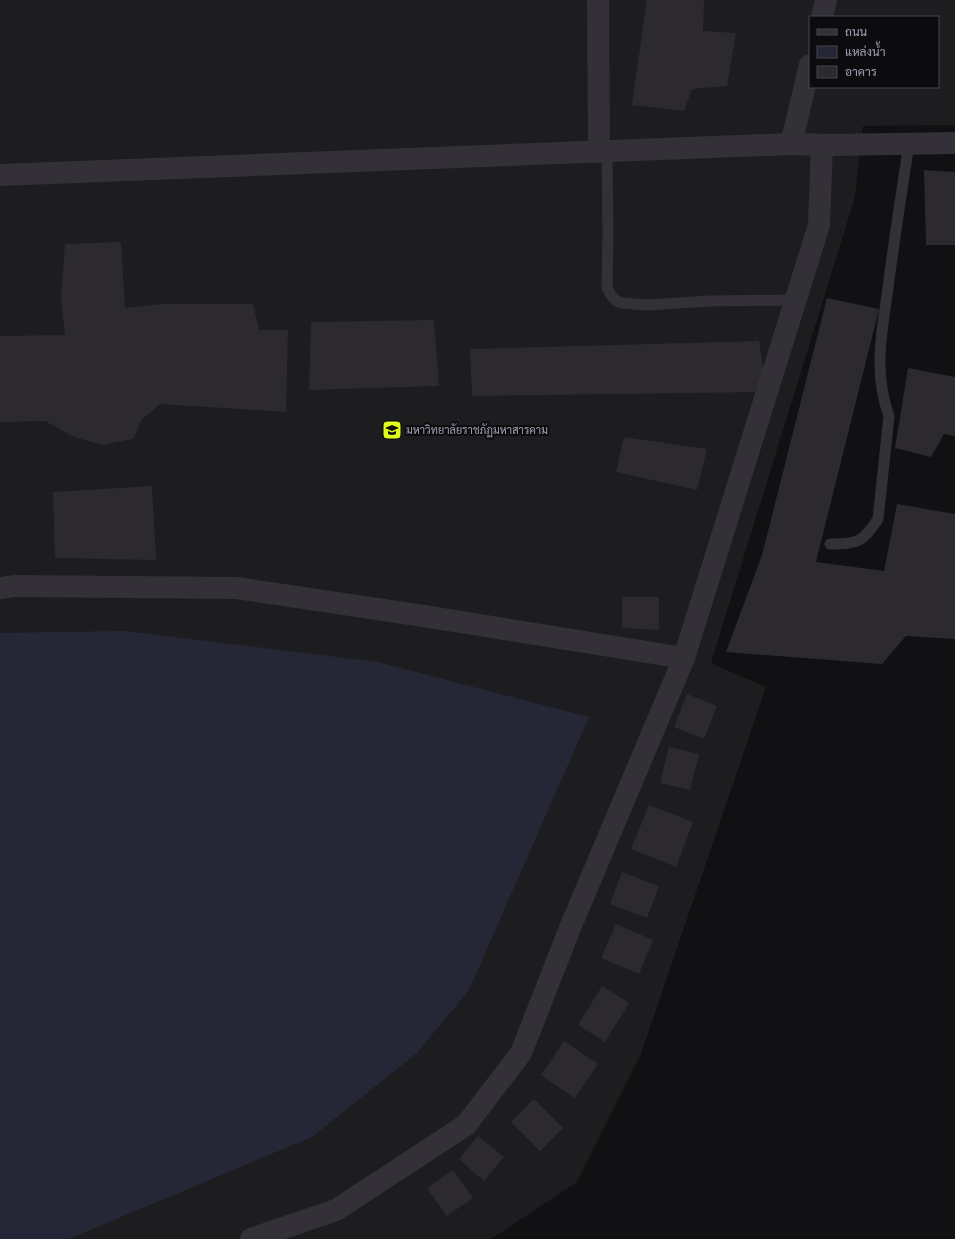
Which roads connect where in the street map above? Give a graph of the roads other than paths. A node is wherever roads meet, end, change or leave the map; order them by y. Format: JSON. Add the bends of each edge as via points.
{"nodes":[{"id":1,"x":598,"y":0,"type":"edge"},
{"id":2,"x":826,"y":0,"type":"edge"},
{"id":3,"x":822,"y":16,"type":"edge"},
{"id":4,"x":809,"y":69,"type":"edge"},
{"id":5,"x":790,"y":144,"type":"junction"},
{"id":6,"x":909,"y":144,"type":"junction"},
{"id":7,"x":955,"y":144,"type":"edge"},
{"id":8,"x":822,"y":145,"type":"junction"},
{"id":9,"x":603,"y":152,"type":"junction"},
{"id":10,"x":0,"y":175,"type":"edge"},
{"id":11,"x":796,"y":300,"type":"junction"},
{"id":12,"x":830,"y":544,"type":"dead end"},
{"id":13,"x":0,"y":588,"type":"edge"},
{"id":14,"x":684,"y":658,"type":"junction"},
{"id":15,"x":251,"y":1239,"type":"edge"}],
"edges":[{"from":1,"to":9,"type":"street"},
{"from":2,"to":3,"type":"street"},
{"from":4,"to":5,"type":"street"},
{"from":5,"to":8,"type":"street"},
{"from":5,"to":9,"type":"street"},
{"from":6,"to":7,"type":"street"},
{"from":6,"to":8,"type":"street"},
{"from":6,"to":12,"type":"lane","via":[[879,351],[880,379],[889,416],[878,519],[862,539],[852,543]]},
{"from":8,"to":11,"type":"street","via":[[819,225]]},
{"from":9,"to":10,"type":"street"},
{"from":9,"to":11,"type":"lane","via":[[608,234],[607,287],[615,300],[621,303],[648,304]]},
{"from":11,"to":14,"type":"street"},
{"from":13,"to":14,"type":"street","via":[[236,588]]},
{"from":14,"to":15,"type":"street","via":[[570,928],[521,1053],[466,1125],[336,1210]]}]}
